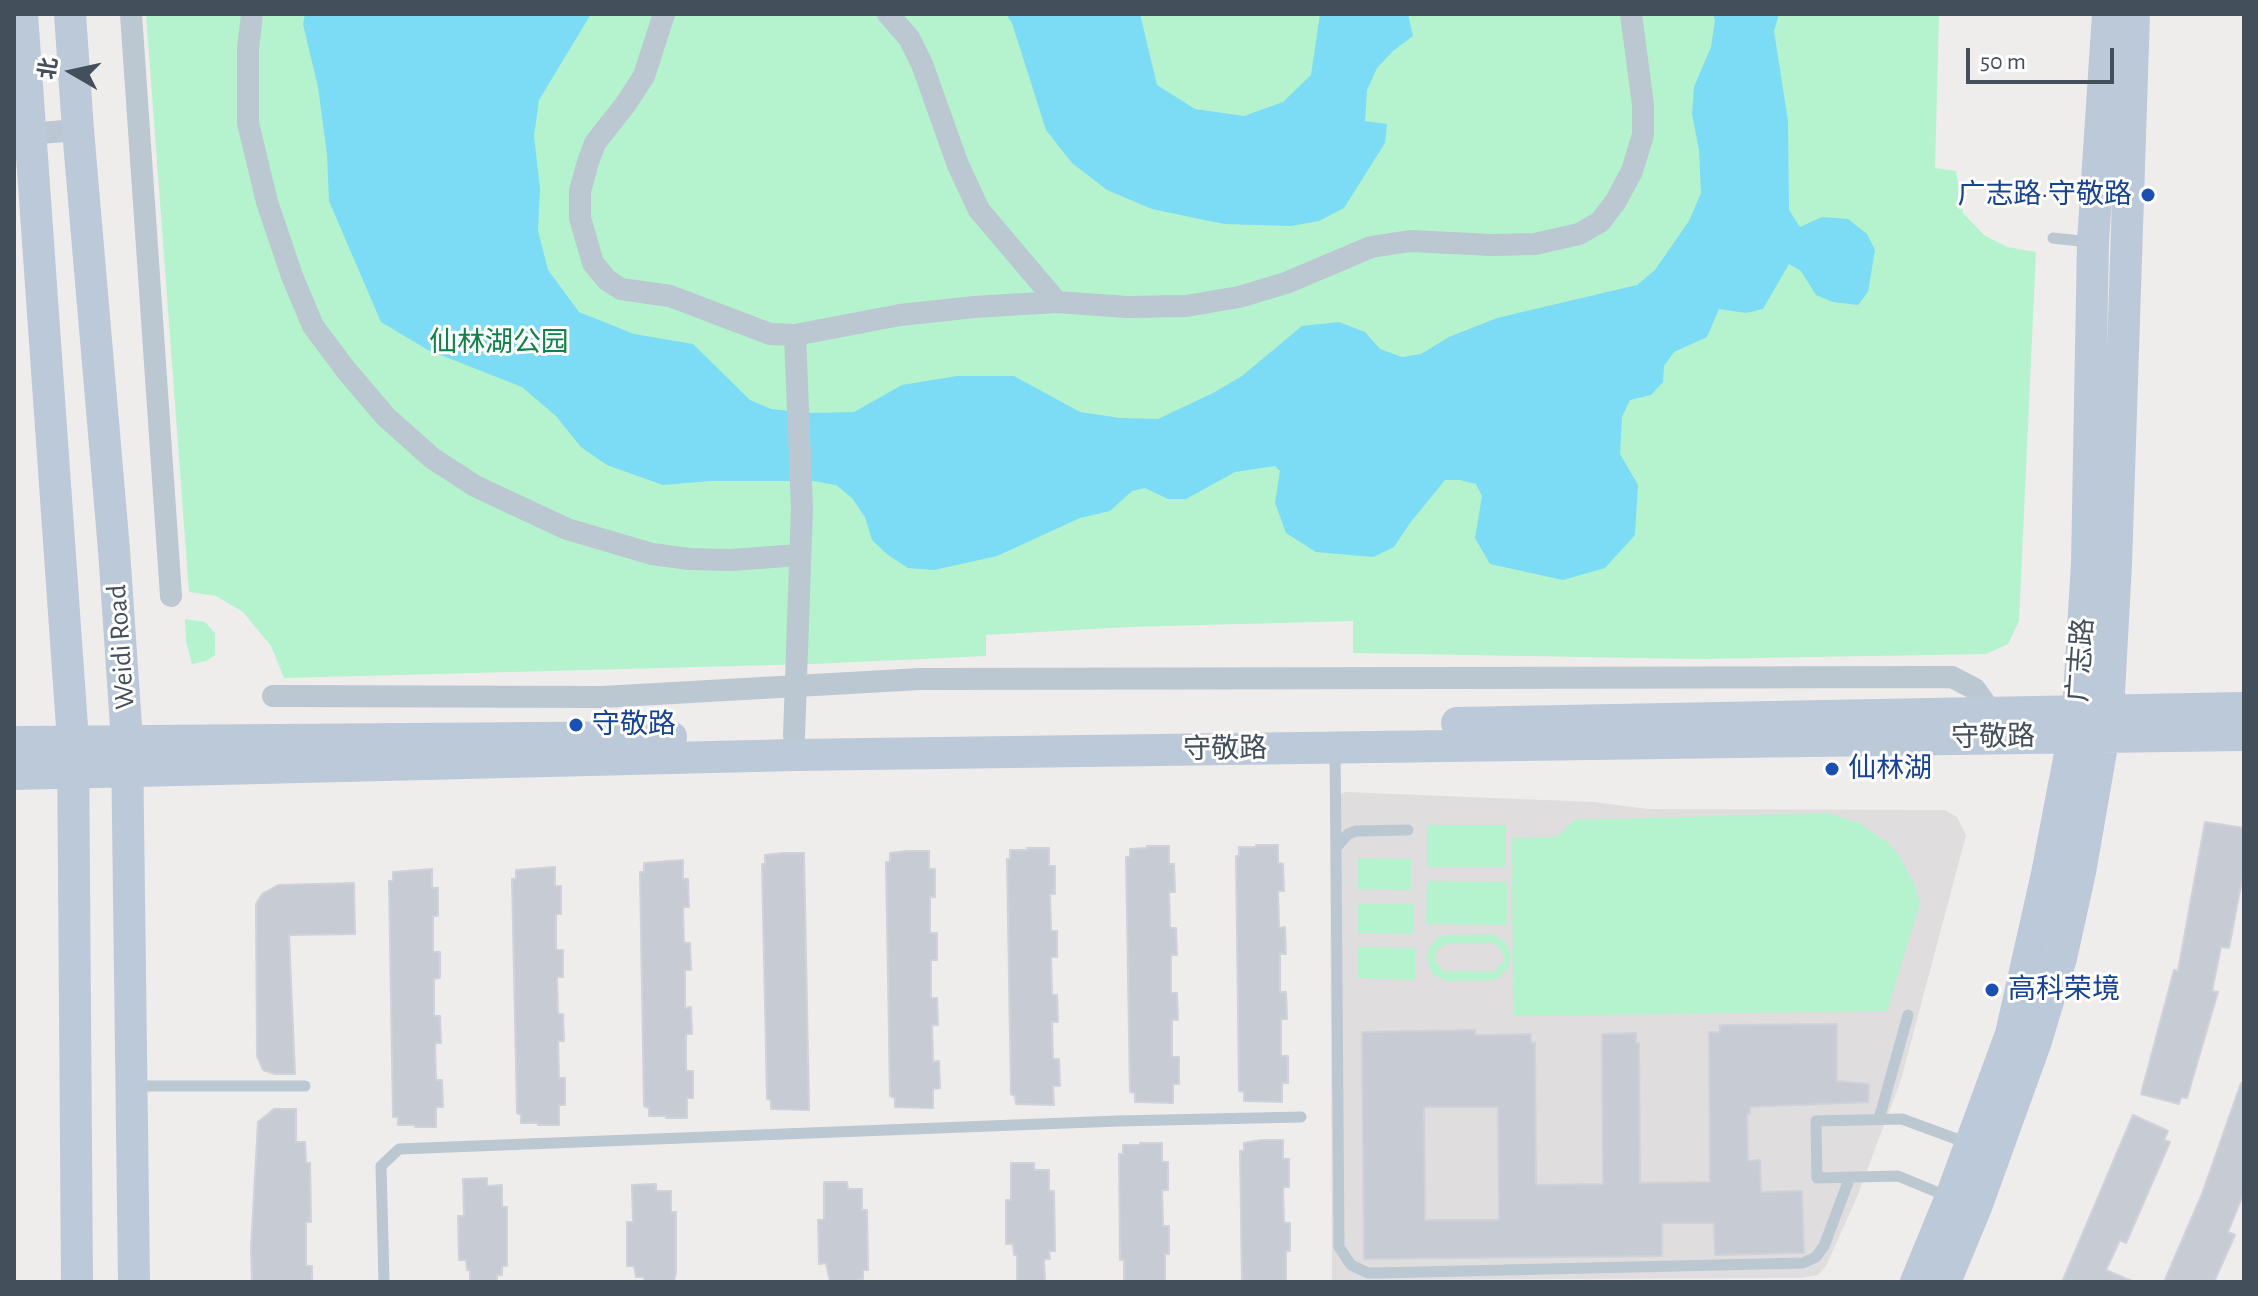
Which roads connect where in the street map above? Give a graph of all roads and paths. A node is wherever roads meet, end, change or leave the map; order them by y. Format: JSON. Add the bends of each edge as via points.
{"nodes":[{"id":1,"x":22,"y":14,"type":"edge"},
{"id":2,"x":70,"y":14,"type":"edge"},
{"id":3,"x":131,"y":14,"type":"edge"},
{"id":4,"x":252,"y":14,"type":"edge"},
{"id":5,"x":664,"y":14,"type":"edge"},
{"id":6,"x":888,"y":14,"type":"edge"},
{"id":7,"x":1631,"y":14,"type":"edge"},
{"id":8,"x":2108,"y":14,"type":"edge"},
{"id":9,"x":2134,"y":14,"type":"edge"},
{"id":10,"x":78,"y":130,"type":"junction"},
{"id":11,"x":22,"y":134,"type":"edge"},
{"id":12,"x":2053,"y":238,"type":"dead end"},
{"id":13,"x":2093,"y":242,"type":"junction"},
{"id":14,"x":1057,"y":302,"type":"junction"},
{"id":15,"x":795,"y":335,"type":"junction"},
{"id":16,"x":799,"y":555,"type":"junction"},
{"id":17,"x":171,"y":596,"type":"dead end"},
{"id":18,"x":795,"y":687,"type":"junction"},
{"id":19,"x":273,"y":696,"type":"dead end"},
{"id":20,"x":2244,"y":708,"type":"edge"},
{"id":21,"x":1992,"y":713,"type":"junction"},
{"id":22,"x":2090,"y":724,"type":"junction"},
{"id":23,"x":2244,"y":735,"type":"edge"},
{"id":24,"x":794,"y":736,"type":"junction"},
{"id":25,"x":73,"y":741,"type":"junction"},
{"id":26,"x":14,"y":742,"type":"edge"},
{"id":27,"x":1335,"y":747,"type":"junction"},
{"id":28,"x":128,"y":757,"type":"junction"},
{"id":29,"x":73,"y":773,"type":"junction"},
{"id":30,"x":14,"y":774,"type":"edge"},
{"id":31,"x":1408,"y":830,"type":"dead end"},
{"id":32,"x":1336,"y":848,"type":"junction"},
{"id":33,"x":1908,"y":1015,"type":"dead end"},
{"id":34,"x":132,"y":1086,"type":"junction"},
{"id":35,"x":305,"y":1086,"type":"dead end"},
{"id":36,"x":1301,"y":1117,"type":"dead end"},
{"id":37,"x":1879,"y":1119,"type":"junction"},
{"id":38,"x":1970,"y":1144,"type":"junction"},
{"id":39,"x":1850,"y":1177,"type":"junction"},
{"id":40,"x":1951,"y":1197,"type":"junction"},
{"id":41,"x":77,"y":1282,"type":"edge"},
{"id":42,"x":134,"y":1282,"type":"edge"},
{"id":43,"x":384,"y":1282,"type":"edge"},
{"id":44,"x":1916,"y":1282,"type":"edge"},
{"id":45,"x":1945,"y":1282,"type":"edge"}],
"edges":[{"from":1,"to":11,"type":"main road","name":"Weidi Road"},
{"from":2,"to":10,"type":"main road","name":"Weidi Road"},
{"from":3,"to":17,"type":"street"},
{"from":4,"to":16,"type":"street","via":[[248,123],[267,202],[313,326],[386,417],[432,458],[475,486],[567,529],[689,559]]},
{"from":5,"to":15,"type":"street","via":[[644,76],[595,143],[588,162],[580,218],[593,263],[621,289],[670,296],[770,334]]},
{"from":6,"to":14,"type":"street","via":[[922,64],[979,210]]},
{"from":7,"to":14,"type":"street","via":[[1643,135],[1616,201],[1600,222],[1579,234],[1535,244],[1410,241],[1371,247],[1286,283],[1186,306]]},
{"from":8,"to":13,"type":"main road","name":"广志路"},
{"from":9,"to":22,"type":"main road","name":"广志路","via":[[2117,533]]},
{"from":10,"to":11,"type":"street"},
{"from":10,"to":28,"type":"main road","name":"Weidi Road"},
{"from":11,"to":25,"type":"main road","name":"Weidi Road","via":[[42,280]]},
{"from":12,"to":13,"type":"lane"},
{"from":13,"to":22,"type":"main road","name":"广志路","via":[[2087,563]]},
{"from":14,"to":15,"type":"street","via":[[900,315]]},
{"from":15,"to":16,"type":"street"},
{"from":16,"to":18,"type":"street"},
{"from":18,"to":19,"type":"street","via":[[603,697]]},
{"from":18,"to":21,"type":"street","via":[[920,679],[1952,677],[1975,689]]},
{"from":18,"to":24,"type":"street"},
{"from":20,"to":22,"type":"main road","name":"守敬路"},
{"from":21,"to":22,"type":"main road","name":"守敬路"},
{"from":21,"to":24,"type":"main road","name":"守敬路"},
{"from":22,"to":23,"type":"main road","name":"守敬路"},
{"from":22,"to":27,"type":"main road","name":"守敬路"},
{"from":22,"to":38,"type":"main road","name":"广志路","via":[[2047,874],[2011,1034]]},
{"from":22,"to":45,"type":"main road","name":"广志路","via":[[2080,872],[2061,958],[2036,1041]]},
{"from":24,"to":28,"type":"main road","name":"守敬路"},
{"from":25,"to":26,"type":"main road","name":"守敬路"},
{"from":25,"to":28,"type":"main road","name":"守敬路"},
{"from":25,"to":29,"type":"main road","name":"Weidi Road"},
{"from":27,"to":28,"type":"main road","name":"守敬路"},
{"from":27,"to":32,"type":"lane"},
{"from":28,"to":29,"type":"main road","name":"守敬路"},
{"from":28,"to":34,"type":"main road","name":"Weidi Road"},
{"from":29,"to":30,"type":"main road","name":"守敬路"},
{"from":29,"to":41,"type":"main road","name":"Weidi Road"},
{"from":31,"to":32,"type":"lane","via":[[1356,831]]},
{"from":32,"to":39,"type":"lane","via":[[1339,1247],[1351,1265],[1377,1273],[1803,1263],[1824,1246]]},
{"from":33,"to":37,"type":"lane"},
{"from":34,"to":35,"type":"lane"},
{"from":34,"to":42,"type":"main road","name":"Weidi Road"},
{"from":36,"to":43,"type":"lane","via":[[399,1149],[381,1166]]},
{"from":37,"to":38,"type":"lane","via":[[1902,1119]]},
{"from":37,"to":39,"type":"lane","via":[[1816,1121],[1817,1178]]},
{"from":38,"to":40,"type":"main road","name":"广志路"},
{"from":39,"to":40,"type":"lane","via":[[1898,1176]]},
{"from":40,"to":44,"type":"main road","name":"广志路"}]}
